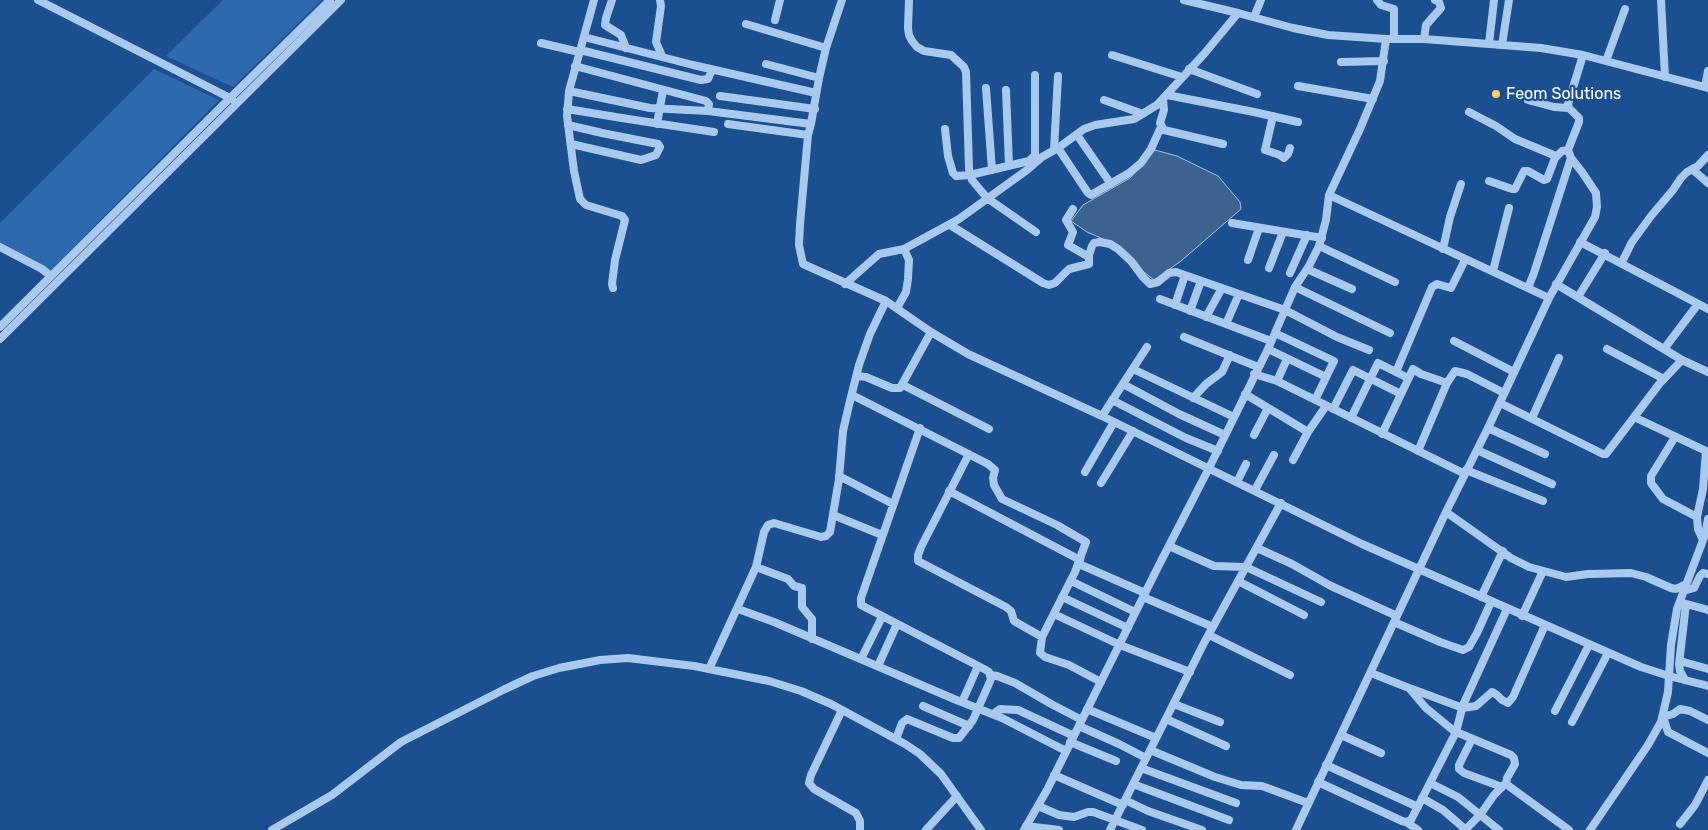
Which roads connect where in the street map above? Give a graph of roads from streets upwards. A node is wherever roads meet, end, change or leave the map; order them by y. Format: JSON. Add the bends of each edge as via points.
{"nodes":[{"id":1,"x":38,"y":0,"type":"edge"},
{"id":2,"x":330,"y":0,"type":"edge"},
{"id":3,"x":341,"y":0,"type":"edge"},
{"id":4,"x":594,"y":0,"type":"edge"},
{"id":5,"x":612,"y":0,"type":"edge"},
{"id":6,"x":660,"y":0,"type":"edge"},
{"id":7,"x":780,"y":0,"type":"edge"},
{"id":8,"x":842,"y":0,"type":"edge"},
{"id":9,"x":909,"y":0,"type":"edge"},
{"id":10,"x":1184,"y":0,"type":"edge"},
{"id":11,"x":1261,"y":0,"type":"edge"},
{"id":12,"x":1377,"y":0,"type":"edge"},
{"id":13,"x":1435,"y":0,"type":"edge"},
{"id":14,"x":1494,"y":0,"type":"edge"},
{"id":15,"x":1509,"y":0,"type":"edge"},
{"id":16,"x":1661,"y":0,"type":"edge"},
{"id":17,"x":1625,"y":9,"type":"dead end"},
{"id":18,"x":1238,"y":12,"type":"junction"},
{"id":19,"x":1254,"y":17,"type":"junction"},
{"id":20,"x":776,"y":20,"type":"dead end"},
{"id":21,"x":746,"y":24,"type":"dead end"},
{"id":22,"x":584,"y":37,"type":"junction"},
{"id":23,"x":1390,"y":39,"type":"junction"},
{"id":24,"x":1424,"y":39,"type":"junction"},
{"id":25,"x":541,"y":43,"type":"dead end"},
{"id":26,"x":1489,"y":44,"type":"junction"},
{"id":27,"x":616,"y":45,"type":"junction"},
{"id":28,"x":1502,"y":45,"type":"junction"},
{"id":29,"x":826,"y":48,"type":"junction"},
{"id":30,"x":630,"y":49,"type":"junction"},
{"id":31,"x":580,"y":51,"type":"junction"},
{"id":32,"x":1112,"y":55,"type":"dead end"},
{"id":33,"x":1583,"y":55,"type":"junction"},
{"id":34,"x":662,"y":56,"type":"junction"},
{"id":35,"x":612,"y":57,"type":"junction"},
{"id":36,"x":1384,"y":61,"type":"junction"},
{"id":37,"x":1606,"y":61,"type":"junction"},
{"id":38,"x":631,"y":62,"type":"junction"},
{"id":39,"x":1341,"y":62,"type":"dead end"},
{"id":40,"x":766,"y":64,"type":"dead end"},
{"id":41,"x":575,"y":66,"type":"junction"},
{"id":42,"x":1189,"y":69,"type":"junction"},
{"id":43,"x":712,"y":70,"type":"junction"},
{"id":44,"x":1708,"y":71,"type":"edge"},
{"id":45,"x":1035,"y":75,"type":"dead end"},
{"id":46,"x":1058,"y":76,"type":"dead end"},
{"id":47,"x":1182,"y":77,"type":"junction"},
{"id":48,"x":1665,"y":77,"type":"junction"},
{"id":49,"x":819,"y":78,"type":"junction"},
{"id":50,"x":1298,"y":86,"type":"dead end"},
{"id":51,"x":1706,"y":87,"type":"edge"},
{"id":52,"x":986,"y":88,"type":"dead end"},
{"id":53,"x":663,"y":90,"type":"junction"},
{"id":54,"x":1006,"y":90,"type":"dead end"},
{"id":55,"x":569,"y":91,"type":"junction"},
{"id":56,"x":816,"y":94,"type":"junction"},
{"id":57,"x":1257,"y":94,"type":"dead end"},
{"id":58,"x":720,"y":96,"type":"dead end"},
{"id":59,"x":1165,"y":97,"type":"junction"},
{"id":60,"x":230,"y":98,"type":"junction"},
{"id":61,"x":1373,"y":99,"type":"junction"},
{"id":62,"x":610,"y":100,"type":"junction"},
{"id":63,"x":1104,"y":100,"type":"dead end"},
{"id":64,"x":1528,"y":100,"type":"dead end"},
{"id":65,"x":237,"y":103,"type":"junction"},
{"id":66,"x":659,"y":108,"type":"junction"},
{"id":67,"x":1569,"y":108,"type":"junction"},
{"id":68,"x":567,"y":109,"type":"junction"},
{"id":69,"x":815,"y":109,"type":"junction"},
{"id":70,"x":708,"y":111,"type":"junction"},
{"id":71,"x":1469,"y":112,"type":"dead end"},
{"id":72,"x":1143,"y":114,"type":"junction"},
{"id":73,"x":608,"y":115,"type":"junction"},
{"id":74,"x":1272,"y":116,"type":"junction"},
{"id":75,"x":1298,"y":122,"type":"dead end"},
{"id":76,"x":657,"y":124,"type":"junction"},
{"id":77,"x":728,"y":124,"type":"dead end"},
{"id":78,"x":812,"y":124,"type":"junction"},
{"id":79,"x":568,"y":125,"type":"junction"},
{"id":80,"x":1161,"y":127,"type":"junction"},
{"id":81,"x":945,"y":129,"type":"dead end"},
{"id":82,"x":714,"y":132,"type":"dead end"},
{"id":83,"x":808,"y":135,"type":"junction"},
{"id":84,"x":1077,"y":135,"type":"junction"},
{"id":85,"x":571,"y":144,"type":"junction"},
{"id":86,"x":1223,"y":144,"type":"dead end"},
{"id":87,"x":1290,"y":148,"type":"dead end"},
{"id":88,"x":1056,"y":149,"type":"junction"},
{"id":89,"x":1569,"y":154,"type":"junction"},
{"id":90,"x":1708,"y":155,"type":"edge"},
{"id":91,"x":1556,"y":156,"type":"junction"},
{"id":92,"x":1009,"y":165,"type":"junction"},
{"id":93,"x":1692,"y":169,"type":"junction"},
{"id":94,"x":992,"y":170,"type":"junction"},
{"id":95,"x":970,"y":176,"type":"junction"},
{"id":96,"x":1489,"y":181,"type":"dead end"},
{"id":97,"x":1708,"y":183,"type":"edge"},
{"id":98,"x":1112,"y":184,"type":"junction"},
{"id":99,"x":1461,"y":184,"type":"dead end"},
{"id":100,"x":1328,"y":195,"type":"junction"},
{"id":101,"x":987,"y":198,"type":"junction"},
{"id":102,"x":1510,"y":208,"type":"dead end"},
{"id":103,"x":1073,"y":209,"type":"dead end"},
{"id":104,"x":1232,"y":224,"type":"dead end"},
{"id":105,"x":950,"y":225,"type":"junction"},
{"id":106,"x":1259,"y":228,"type":"junction"},
{"id":107,"x":1036,"y":232,"type":"dead end"},
{"id":108,"x":1283,"y":232,"type":"junction"},
{"id":109,"x":1306,"y":236,"type":"junction"},
{"id":110,"x":1320,"y":242,"type":"junction"},
{"id":111,"x":1580,"y":242,"type":"junction"},
{"id":112,"x":0,"y":248,"type":"edge"},
{"id":113,"x":904,"y":249,"type":"junction"},
{"id":114,"x":1442,"y":249,"type":"junction"},
{"id":115,"x":1605,"y":253,"type":"junction"},
{"id":116,"x":1089,"y":257,"type":"junction"},
{"id":117,"x":1248,"y":260,"type":"dead end"},
{"id":118,"x":1465,"y":260,"type":"junction"},
{"id":119,"x":1622,"y":262,"type":"junction"},
{"id":120,"x":1269,"y":268,"type":"dead end"},
{"id":121,"x":1308,"y":269,"type":"junction"},
{"id":122,"x":1493,"y":271,"type":"junction"},
{"id":123,"x":47,"y":273,"type":"junction"},
{"id":124,"x":1290,"y":273,"type":"dead end"},
{"id":125,"x":1185,"y":276,"type":"junction"},
{"id":126,"x":1201,"y":281,"type":"junction"},
{"id":127,"x":1395,"y":282,"type":"dead end"},
{"id":128,"x":845,"y":284,"type":"junction"},
{"id":129,"x":1556,"y":284,"type":"junction"},
{"id":130,"x":1296,"y":287,"type":"junction"},
{"id":131,"x":613,"y":288,"type":"dead end"},
{"id":132,"x":1222,"y":288,"type":"junction"},
{"id":133,"x":1528,"y":288,"type":"junction"},
{"id":134,"x":1352,"y":289,"type":"dead end"},
{"id":135,"x":1239,"y":294,"type":"junction"},
{"id":136,"x":1578,"y":297,"type":"junction"},
{"id":137,"x":1549,"y":298,"type":"junction"},
{"id":138,"x":1160,"y":299,"type":"dead end"},
{"id":139,"x":886,"y":301,"type":"junction"},
{"id":140,"x":1698,"y":304,"type":"junction"},
{"id":141,"x":1175,"y":305,"type":"junction"},
{"id":142,"x":897,"y":308,"type":"junction"},
{"id":143,"x":1285,"y":310,"type":"junction"},
{"id":144,"x":1708,"y":310,"type":"edge"},
{"id":145,"x":1190,"y":311,"type":"junction"},
{"id":146,"x":1206,"y":317,"type":"junction"},
{"id":147,"x":1226,"y":324,"type":"junction"},
{"id":148,"x":0,"y":327,"type":"edge"},
{"id":149,"x":931,"y":332,"type":"junction"},
{"id":150,"x":1275,"y":333,"type":"junction"},
{"id":151,"x":1390,"y":333,"type":"dead end"},
{"id":152,"x":1184,"y":337,"type":"dead end"},
{"id":153,"x":0,"y":338,"type":"edge"},
{"id":154,"x":1454,"y":341,"type":"dead end"},
{"id":155,"x":1270,"y":345,"type":"junction"},
{"id":156,"x":1147,"y":347,"type":"dead end"},
{"id":157,"x":1607,"y":349,"type":"dead end"},
{"id":158,"x":1664,"y":349,"type":"junction"},
{"id":159,"x":1369,"y":350,"type":"dead end"},
{"id":160,"x":1230,"y":355,"type":"junction"},
{"id":161,"x":1560,"y":358,"type":"dead end"},
{"id":162,"x":1287,"y":359,"type":"junction"},
{"id":163,"x":1682,"y":360,"type":"junction"},
{"id":164,"x":1133,"y":369,"type":"junction"},
{"id":165,"x":1256,"y":370,"type":"junction"},
{"id":166,"x":1396,"y":372,"type":"junction"},
{"id":167,"x":1514,"y":372,"type":"junction"},
{"id":168,"x":1708,"y":372,"type":"edge"},
{"id":169,"x":857,"y":376,"type":"junction"},
{"id":170,"x":1326,"y":378,"type":"junction"},
{"id":171,"x":1408,"y":378,"type":"junction"},
{"id":172,"x":1370,"y":379,"type":"junction"},
{"id":173,"x":1664,"y":379,"type":"junction"},
{"id":174,"x":1276,"y":381,"type":"junction"},
{"id":175,"x":1447,"y":383,"type":"junction"},
{"id":176,"x":1123,"y":384,"type":"junction"},
{"id":177,"x":903,"y":385,"type":"junction"},
{"id":178,"x":1245,"y":394,"type":"junction"},
{"id":179,"x":1401,"y":394,"type":"junction"},
{"id":180,"x":1504,"y":394,"type":"junction"},
{"id":181,"x":852,"y":395,"type":"junction"},
{"id":182,"x":1193,"y":398,"type":"junction"},
{"id":183,"x":1112,"y":400,"type":"junction"},
{"id":184,"x":1315,"y":400,"type":"junction"},
{"id":185,"x":1500,"y":402,"type":"junction"},
{"id":186,"x":1268,"y":408,"type":"junction"},
{"id":187,"x":1330,"y":408,"type":"junction"},
{"id":188,"x":1102,"y":416,"type":"junction"},
{"id":189,"x":1234,"y":417,"type":"junction"},
{"id":190,"x":1634,"y":417,"type":"junction"},
{"id":191,"x":1351,"y":418,"type":"junction"},
{"id":192,"x":1532,"y":418,"type":"junction"},
{"id":193,"x":1114,"y":422,"type":"junction"},
{"id":194,"x":920,"y":428,"type":"junction"},
{"id":195,"x":1488,"y":428,"type":"junction"},
{"id":196,"x":989,"y":429,"type":"dead end"},
{"id":197,"x":1133,"y":431,"type":"junction"},
{"id":198,"x":1308,"y":432,"type":"junction"},
{"id":199,"x":1382,"y":434,"type":"junction"},
{"id":200,"x":1226,"y":435,"type":"junction"},
{"id":201,"x":1254,"y":435,"type":"dead end"},
{"id":202,"x":1675,"y":437,"type":"junction"},
{"id":203,"x":1477,"y":450,"type":"junction"},
{"id":204,"x":1218,"y":451,"type":"junction"},
{"id":205,"x":1418,"y":451,"type":"junction"},
{"id":206,"x":1707,"y":451,"type":"edge"},
{"id":207,"x":969,"y":454,"type":"junction"},
{"id":208,"x":1545,"y":454,"type":"dead end"},
{"id":209,"x":1274,"y":455,"type":"dead end"},
{"id":210,"x":1292,"y":460,"type":"dead end"},
{"id":211,"x":1246,"y":464,"type":"dead end"},
{"id":212,"x":1209,"y":468,"type":"junction"},
{"id":213,"x":1085,"y":472,"type":"dead end"},
{"id":214,"x":1466,"y":472,"type":"junction"},
{"id":215,"x":839,"y":476,"type":"junction"},
{"id":216,"x":1237,"y":482,"type":"junction"},
{"id":217,"x":1101,"y":483,"type":"dead end"},
{"id":218,"x":1552,"y":484,"type":"dead end"},
{"id":219,"x":1255,"y":490,"type":"junction"},
{"id":220,"x":949,"y":491,"type":"junction"},
{"id":221,"x":1543,"y":501,"type":"dead end"},
{"id":222,"x":1281,"y":503,"type":"junction"},
{"id":223,"x":893,"y":504,"type":"junction"},
{"id":224,"x":1446,"y":512,"type":"junction"},
{"id":225,"x":833,"y":515,"type":"junction"},
{"id":226,"x":1698,"y":517,"type":"junction"},
{"id":227,"x":1708,"y":519,"type":"edge"},
{"id":228,"x":882,"y":535,"type":"junction"},
{"id":229,"x":1703,"y":540,"type":"junction"},
{"id":230,"x":1169,"y":546,"type":"junction"},
{"id":231,"x":1256,"y":548,"type":"junction"},
{"id":232,"x":1503,"y":551,"type":"junction"},
{"id":233,"x":1080,"y":562,"type":"junction"},
{"id":234,"x":756,"y":567,"type":"junction"},
{"id":235,"x":1246,"y":567,"type":"junction"},
{"id":236,"x":1418,"y":570,"type":"junction"},
{"id":237,"x":1543,"y":571,"type":"junction"},
{"id":238,"x":1708,"y":574,"type":"edge"},
{"id":239,"x":1071,"y":581,"type":"junction"},
{"id":240,"x":1238,"y":581,"type":"junction"},
{"id":241,"x":1685,"y":588,"type":"junction"},
{"id":242,"x":1144,"y":595,"type":"junction"},
{"id":243,"x":1062,"y":597,"type":"junction"},
{"id":244,"x":1481,"y":597,"type":"junction"},
{"id":245,"x":1321,"y":602,"type":"dead end"},
{"id":246,"x":1491,"y":602,"type":"junction"},
{"id":247,"x":1683,"y":603,"type":"junction"},
{"id":248,"x":738,"y":608,"type":"junction"},
{"id":249,"x":1508,"y":609,"type":"junction"},
{"id":250,"x":1708,"y":610,"type":"edge"},
{"id":251,"x":1136,"y":612,"type":"junction"},
{"id":252,"x":1054,"y":614,"type":"junction"},
{"id":253,"x":1304,"y":615,"type":"dead end"},
{"id":254,"x":1522,"y":616,"type":"junction"},
{"id":255,"x":882,"y":617,"type":"junction"},
{"id":256,"x":1396,"y":619,"type":"junction"},
{"id":257,"x":897,"y":624,"type":"junction"},
{"id":258,"x":1545,"y":625,"type":"junction"},
{"id":259,"x":1128,"y":628,"type":"junction"},
{"id":260,"x":1211,"y":631,"type":"junction"},
{"id":261,"x":1042,"y":637,"type":"junction"},
{"id":262,"x":812,"y":639,"type":"junction"},
{"id":263,"x":1120,"y":644,"type":"junction"},
{"id":264,"x":1589,"y":645,"type":"junction"},
{"id":265,"x":1608,"y":653,"type":"junction"},
{"id":266,"x":861,"y":659,"type":"junction"},
{"id":267,"x":1680,"y":661,"type":"junction"},
{"id":268,"x":878,"y":666,"type":"junction"},
{"id":269,"x":978,"y":666,"type":"junction"},
{"id":270,"x":709,"y":669,"type":"junction"},
{"id":271,"x":1708,"y":669,"type":"edge"},
{"id":272,"x":1190,"y":672,"type":"junction"},
{"id":273,"x":1371,"y":673,"type":"junction"},
{"id":274,"x":991,"y":675,"type":"junction"},
{"id":275,"x":1290,"y":675,"type":"dead end"},
{"id":276,"x":1669,"y":676,"type":"junction"},
{"id":277,"x":1685,"y":680,"type":"junction"},
{"id":278,"x":1101,"y":682,"type":"junction"},
{"id":279,"x":1708,"y":686,"type":"edge"},
{"id":280,"x":1409,"y":688,"type":"junction"},
{"id":281,"x":962,"y":702,"type":"junction"},
{"id":282,"x":1174,"y":704,"type":"junction"},
{"id":283,"x":923,"y":706,"type":"dead end"},
{"id":284,"x":979,"y":708,"type":"junction"},
{"id":285,"x":1462,"y":708,"type":"junction"},
{"id":286,"x":842,"y":710,"type":"junction"},
{"id":287,"x":1087,"y":710,"type":"junction"},
{"id":288,"x":1556,"y":711,"type":"dead end"},
{"id":289,"x":993,"y":714,"type":"junction"},
{"id":290,"x":1663,"y":717,"type":"junction"},
{"id":291,"x":1166,"y":719,"type":"junction"},
{"id":292,"x":1708,"y":720,"type":"edge"},
{"id":293,"x":1220,"y":722,"type":"dead end"},
{"id":294,"x":1572,"y":722,"type":"dead end"},
{"id":295,"x":1080,"y":723,"type":"junction"},
{"id":296,"x":969,"y":726,"type":"junction"},
{"id":297,"x":1456,"y":732,"type":"junction"},
{"id":298,"x":1341,"y":735,"type":"junction"},
{"id":299,"x":1156,"y":738,"type":"junction"},
{"id":300,"x":896,"y":739,"type":"junction"},
{"id":301,"x":1072,"y":739,"type":"junction"},
{"id":302,"x":1472,"y":739,"type":"junction"},
{"id":303,"x":1226,"y":746,"type":"dead end"},
{"id":304,"x":1066,"y":751,"type":"junction"},
{"id":305,"x":1381,"y":753,"type":"dead end"},
{"id":306,"x":1708,"y":753,"type":"edge"},
{"id":307,"x":1148,"y":754,"type":"junction"},
{"id":308,"x":1116,"y":761,"type":"dead end"},
{"id":309,"x":1326,"y":765,"type":"junction"},
{"id":310,"x":1141,"y":768,"type":"junction"},
{"id":311,"x":1054,"y":775,"type":"junction"},
{"id":312,"x":1708,"y":780,"type":"edge"},
{"id":313,"x":1318,"y":782,"type":"junction"},
{"id":314,"x":1430,"y":783,"type":"junction"},
{"id":315,"x":1133,"y":784,"type":"junction"},
{"id":316,"x":1504,"y":786,"type":"junction"},
{"id":317,"x":958,"y":796,"type":"junction"},
{"id":318,"x":1422,"y":798,"type":"junction"},
{"id":319,"x":1124,"y":803,"type":"junction"},
{"id":320,"x":1236,"y":803,"type":"dead end"},
{"id":321,"x":1308,"y":803,"type":"junction"},
{"id":322,"x":1038,"y":806,"type":"junction"},
{"id":323,"x":1418,"y":807,"type":"junction"},
{"id":324,"x":1480,"y":815,"type":"junction"},
{"id":325,"x":1228,"y":820,"type":"dead end"},
{"id":326,"x":1114,"y":821,"type":"junction"},
{"id":327,"x":1406,"y":822,"type":"junction"},
{"id":328,"x":1680,"y":824,"type":"dead end"},
{"id":329,"x":1025,"y":828,"type":"edge"},
{"id":330,"x":272,"y":830,"type":"edge"},
{"id":331,"x":860,"y":830,"type":"edge"},
{"id":332,"x":926,"y":830,"type":"edge"},
{"id":333,"x":982,"y":830,"type":"edge"},
{"id":334,"x":1059,"y":830,"type":"edge"},
{"id":335,"x":1110,"y":830,"type":"edge"},
{"id":336,"x":1142,"y":830,"type":"edge"},
{"id":337,"x":1202,"y":830,"type":"edge"},
{"id":338,"x":1296,"y":830,"type":"edge"},
{"id":339,"x":1418,"y":830,"type":"edge"},
{"id":340,"x":1465,"y":830,"type":"edge"},
{"id":341,"x":1497,"y":830,"type":"edge"},
{"id":342,"x":1569,"y":830,"type":"edge"},
{"id":343,"x":1590,"y":830,"type":"edge"}],
"edges":[{"from":1,"to":60,"type":"street"},
{"from":2,"to":60,"type":"street"},
{"from":3,"to":65,"type":"street"},
{"from":4,"to":22,"type":"street"},
{"from":5,"to":30,"type":"street","via":[[606,24],[621,35]]},
{"from":6,"to":34,"type":"street","via":[[656,42]]},
{"from":7,"to":20,"type":"street"},
{"from":8,"to":29,"type":"street"},
{"from":9,"to":95,"type":"street","via":[[908,28],[912,41],[924,51],[951,55],[966,72]]},
{"from":10,"to":18,"type":"street"},
{"from":11,"to":19,"type":"street"},
{"from":12,"to":23,"type":"street","via":[[1394,9]]},
{"from":13,"to":24,"type":"street","via":[[1441,8],[1426,25]]},
{"from":14,"to":26,"type":"street"},
{"from":15,"to":28,"type":"street"},
{"from":16,"to":48,"type":"street"},
{"from":17,"to":37,"type":"street"},
{"from":18,"to":19,"type":"street"},
{"from":18,"to":42,"type":"street"},
{"from":19,"to":23,"type":"street","via":[[1328,35]]},
{"from":21,"to":29,"type":"street"},
{"from":22,"to":27,"type":"street"},
{"from":22,"to":31,"type":"street"},
{"from":23,"to":24,"type":"street"},
{"from":23,"to":36,"type":"street"},
{"from":24,"to":26,"type":"street"},
{"from":25,"to":31,"type":"street"},
{"from":26,"to":28,"type":"street"},
{"from":27,"to":30,"type":"street"},
{"from":27,"to":35,"type":"street"},
{"from":28,"to":33,"type":"street"},
{"from":29,"to":49,"type":"street"},
{"from":30,"to":34,"type":"street"},
{"from":30,"to":38,"type":"street"},
{"from":31,"to":35,"type":"street"},
{"from":31,"to":41,"type":"street"},
{"from":32,"to":47,"type":"street"},
{"from":33,"to":37,"type":"street"},
{"from":33,"to":67,"type":"street"},
{"from":34,"to":43,"type":"street"},
{"from":35,"to":38,"type":"street"},
{"from":36,"to":39,"type":"street"},
{"from":36,"to":61,"type":"street"},
{"from":37,"to":48,"type":"street"},
{"from":38,"to":43,"type":"street","via":[[704,81]]},
{"from":40,"to":49,"type":"street"},
{"from":41,"to":53,"type":"street"},
{"from":41,"to":55,"type":"street"},
{"from":42,"to":47,"type":"street"},
{"from":42,"to":57,"type":"street"},
{"from":43,"to":56,"type":"street"},
{"from":44,"to":51,"type":"street"},
{"from":45,"to":92,"type":"street","via":[[1035,154],[1029,161]]},
{"from":46,"to":88,"type":"street"},
{"from":47,"to":59,"type":"street"},
{"from":48,"to":51,"type":"street"},
{"from":49,"to":56,"type":"street"},
{"from":50,"to":61,"type":"street"},
{"from":52,"to":94,"type":"street"},
{"from":53,"to":66,"type":"street"},
{"from":53,"to":70,"type":"street","via":[[706,101]]},
{"from":54,"to":92,"type":"street"},
{"from":55,"to":62,"type":"street"},
{"from":55,"to":68,"type":"street"},
{"from":56,"to":69,"type":"street"},
{"from":58,"to":69,"type":"street"},
{"from":59,"to":72,"type":"street"},
{"from":59,"to":74,"type":"street"},
{"from":59,"to":80,"type":"street"},
{"from":60,"to":65,"type":"street"},
{"from":60,"to":123,"type":"street"},
{"from":61,"to":100,"type":"street"},
{"from":62,"to":66,"type":"street"},
{"from":62,"to":73,"type":"street"},
{"from":63,"to":72,"type":"street"},
{"from":64,"to":67,"type":"street"},
{"from":65,"to":153,"type":"street"},
{"from":66,"to":70,"type":"street"},
{"from":66,"to":76,"type":"street"},
{"from":67,"to":89,"type":"street","via":[[1578,115],[1579,122]]},
{"from":68,"to":73,"type":"street"},
{"from":68,"to":79,"type":"street"},
{"from":69,"to":78,"type":"street"},
{"from":70,"to":78,"type":"street"},
{"from":71,"to":91,"type":"street","via":[[1515,139]]},
{"from":72,"to":84,"type":"street","via":[[1123,122],[1090,126]]},
{"from":73,"to":76,"type":"street"},
{"from":74,"to":75,"type":"street"},
{"from":74,"to":87,"type":"street","via":[[1265,150],[1284,158]]},
{"from":76,"to":82,"type":"street"},
{"from":77,"to":83,"type":"street"},
{"from":78,"to":83,"type":"street"},
{"from":79,"to":85,"type":"street"},
{"from":79,"to":85,"type":"street","via":[[660,147],[656,156],[641,160]]},
{"from":80,"to":86,"type":"street"},
{"from":80,"to":98,"type":"street","via":[[1141,164]]},
{"from":81,"to":95,"type":"street","via":[[953,173]]},
{"from":83,"to":128,"type":"street","via":[[800,224],[801,262]]},
{"from":84,"to":88,"type":"street"},
{"from":84,"to":98,"type":"street"},
{"from":85,"to":131,"type":"street","via":[[583,203],[622,216],[625,220]]},
{"from":88,"to":98,"type":"street","via":[[1088,194],[1093,195]]},
{"from":88,"to":101,"type":"street"},
{"from":89,"to":91,"type":"street","via":[[1563,150]]},
{"from":89,"to":111,"type":"street","via":[[1597,200],[1594,220]]},
{"from":89,"to":133,"type":"street"},
{"from":90,"to":93,"type":"street"},
{"from":91,"to":96,"type":"street","via":[[1547,179],[1524,171],[1512,190]]},
{"from":92,"to":94,"type":"street"},
{"from":93,"to":97,"type":"street"},
{"from":93,"to":119,"type":"street","via":[[1651,216]]},
{"from":94,"to":95,"type":"street"},
{"from":95,"to":101,"type":"street"},
{"from":99,"to":114,"type":"street"},
{"from":100,"to":110,"type":"street"},
{"from":100,"to":114,"type":"street"},
{"from":101,"to":105,"type":"street"},
{"from":101,"to":107,"type":"street"},
{"from":102,"to":122,"type":"street"},
{"from":103,"to":116,"type":"street","via":[[1066,220],[1073,232],[1068,245]]},
{"from":104,"to":106,"type":"street"},
{"from":105,"to":113,"type":"street"},
{"from":105,"to":116,"type":"street","via":[[1043,283],[1055,283],[1069,269],[1086,266]]},
{"from":106,"to":108,"type":"street"},
{"from":106,"to":117,"type":"street"},
{"from":108,"to":109,"type":"street"},
{"from":108,"to":120,"type":"street"},
{"from":109,"to":110,"type":"street"},
{"from":109,"to":124,"type":"street"},
{"from":110,"to":121,"type":"street"},
{"from":110,"to":127,"type":"street"},
{"from":111,"to":115,"type":"street"},
{"from":111,"to":129,"type":"street"},
{"from":112,"to":123,"type":"street"},
{"from":113,"to":128,"type":"street","via":[[879,254]]},
{"from":113,"to":142,"type":"street","via":[[909,260],[908,279],[906,292]]},
{"from":114,"to":118,"type":"street"},
{"from":115,"to":119,"type":"street"},
{"from":115,"to":136,"type":"street"},
{"from":116,"to":125,"type":"street","via":[[1094,243],[1100,242],[1118,249],[1150,284],[1169,273]]},
{"from":118,"to":122,"type":"street"},
{"from":118,"to":166,"type":"street","via":[[1451,288],[1437,284],[1432,287]]},
{"from":119,"to":140,"type":"street"},
{"from":121,"to":130,"type":"street"},
{"from":121,"to":134,"type":"street"},
{"from":122,"to":133,"type":"street"},
{"from":123,"to":148,"type":"street"},
{"from":125,"to":126,"type":"street"},
{"from":125,"to":141,"type":"street"},
{"from":126,"to":132,"type":"street"},
{"from":126,"to":145,"type":"street"},
{"from":128,"to":139,"type":"street"},
{"from":129,"to":136,"type":"street"},
{"from":129,"to":137,"type":"street"},
{"from":130,"to":143,"type":"street"},
{"from":130,"to":151,"type":"street"},
{"from":132,"to":135,"type":"street"},
{"from":132,"to":146,"type":"street"},
{"from":133,"to":137,"type":"street"},
{"from":135,"to":143,"type":"street"},
{"from":135,"to":147,"type":"street"},
{"from":136,"to":158,"type":"street"},
{"from":137,"to":167,"type":"street"},
{"from":138,"to":141,"type":"street"},
{"from":139,"to":142,"type":"street"},
{"from":139,"to":169,"type":"street","via":[[870,334]]},
{"from":140,"to":144,"type":"street"},
{"from":140,"to":158,"type":"street"},
{"from":141,"to":145,"type":"street"},
{"from":142,"to":149,"type":"street"},
{"from":143,"to":150,"type":"street"},
{"from":143,"to":159,"type":"street"},
{"from":145,"to":146,"type":"street"},
{"from":146,"to":147,"type":"street"},
{"from":147,"to":155,"type":"street"},
{"from":149,"to":177,"type":"street"},
{"from":149,"to":188,"type":"street","via":[[968,354]]},
{"from":150,"to":155,"type":"street"},
{"from":150,"to":170,"type":"street","via":[[1334,361]]},
{"from":152,"to":160,"type":"street"},
{"from":154,"to":167,"type":"street"},
{"from":155,"to":162,"type":"street"},
{"from":155,"to":165,"type":"street"},
{"from":156,"to":164,"type":"street"},
{"from":157,"to":173,"type":"street"},
{"from":158,"to":163,"type":"street"},
{"from":160,"to":165,"type":"street"},
{"from":160,"to":182,"type":"street","via":[[1222,372]]},
{"from":161,"to":192,"type":"street"},
{"from":162,"to":170,"type":"street"},
{"from":162,"to":174,"type":"street"},
{"from":163,"to":168,"type":"street"},
{"from":163,"to":173,"type":"street"},
{"from":164,"to":176,"type":"street"},
{"from":164,"to":182,"type":"street"},
{"from":165,"to":174,"type":"street"},
{"from":165,"to":178,"type":"street"},
{"from":166,"to":171,"type":"street"},
{"from":166,"to":172,"type":"street","via":[[1378,363]]},
{"from":167,"to":180,"type":"street"},
{"from":169,"to":177,"type":"street","via":[[896,389]]},
{"from":169,"to":181,"type":"street"},
{"from":170,"to":184,"type":"street"},
{"from":171,"to":175,"type":"street","via":[[1413,369]]},
{"from":171,"to":179,"type":"street"},
{"from":172,"to":179,"type":"street"},
{"from":172,"to":187,"type":"street","via":[[1353,370]]},
{"from":172,"to":191,"type":"street"},
{"from":173,"to":190,"type":"street"},
{"from":174,"to":184,"type":"street"},
{"from":175,"to":180,"type":"street","via":[[1458,371]]},
{"from":175,"to":205,"type":"street"},
{"from":176,"to":183,"type":"street"},
{"from":176,"to":200,"type":"street"},
{"from":177,"to":196,"type":"street"},
{"from":178,"to":186,"type":"street"},
{"from":178,"to":189,"type":"street"},
{"from":179,"to":199,"type":"street"},
{"from":180,"to":185,"type":"street"},
{"from":181,"to":194,"type":"street"},
{"from":181,"to":215,"type":"street","via":[[843,431]]},
{"from":182,"to":189,"type":"street"},
{"from":183,"to":188,"type":"street"},
{"from":183,"to":204,"type":"street"},
{"from":184,"to":187,"type":"street"},
{"from":185,"to":192,"type":"street"},
{"from":185,"to":195,"type":"street"},
{"from":186,"to":198,"type":"street"},
{"from":186,"to":201,"type":"street"},
{"from":187,"to":191,"type":"street"},
{"from":187,"to":198,"type":"street"},
{"from":188,"to":193,"type":"street"},
{"from":189,"to":200,"type":"street"},
{"from":190,"to":192,"type":"street","via":[[1606,454]]},
{"from":190,"to":202,"type":"street"},
{"from":191,"to":199,"type":"street"},
{"from":193,"to":197,"type":"street"},
{"from":193,"to":213,"type":"street"},
{"from":194,"to":207,"type":"street"},
{"from":194,"to":223,"type":"street"},
{"from":195,"to":203,"type":"street"},
{"from":195,"to":208,"type":"street"},
{"from":197,"to":212,"type":"street"},
{"from":197,"to":217,"type":"street"},
{"from":198,"to":210,"type":"street"},
{"from":199,"to":205,"type":"street"},
{"from":200,"to":204,"type":"street"},
{"from":202,"to":206,"type":"street"},
{"from":202,"to":226,"type":"street","via":[[1651,476],[1651,483],[1664,500]]},
{"from":203,"to":214,"type":"street"},
{"from":203,"to":218,"type":"street"},
{"from":204,"to":212,"type":"street"},
{"from":205,"to":214,"type":"street"},
{"from":206,"to":226,"type":"street"},
{"from":207,"to":220,"type":"street"},
{"from":207,"to":233,"type":"street","via":[[993,467],[994,485],[1002,498],[1084,540],[1086,545]]},
{"from":209,"to":219,"type":"street"},
{"from":211,"to":216,"type":"street"},
{"from":212,"to":216,"type":"street"},
{"from":212,"to":230,"type":"street"},
{"from":214,"to":221,"type":"street"},
{"from":214,"to":224,"type":"street"},
{"from":215,"to":223,"type":"street"},
{"from":215,"to":225,"type":"street"},
{"from":216,"to":219,"type":"street"},
{"from":219,"to":222,"type":"street"},
{"from":220,"to":233,"type":"street"},
{"from":220,"to":261,"type":"street","via":[[921,547],[918,561],[1006,607],[1014,621]]},
{"from":222,"to":231,"type":"street"},
{"from":222,"to":236,"type":"street"},
{"from":223,"to":228,"type":"street"},
{"from":224,"to":232,"type":"street"},
{"from":224,"to":236,"type":"street"},
{"from":225,"to":228,"type":"street"},
{"from":225,"to":234,"type":"street","via":[[830,532],[826,536],[768,524]]},
{"from":226,"to":229,"type":"street","via":[[1698,529]]},
{"from":227,"to":229,"type":"street"},
{"from":228,"to":255,"type":"street","via":[[860,602],[864,608]]},
{"from":229,"to":241,"type":"street"},
{"from":230,"to":235,"type":"street","via":[[1214,566]]},
{"from":230,"to":242,"type":"street"},
{"from":231,"to":235,"type":"street"},
{"from":231,"to":256,"type":"street"},
{"from":232,"to":237,"type":"street","via":[[1519,563]]},
{"from":232,"to":244,"type":"street"},
{"from":233,"to":239,"type":"street"},
{"from":233,"to":242,"type":"street"},
{"from":234,"to":248,"type":"street"},
{"from":234,"to":262,"type":"street","via":[[802,588],[802,607],[812,619]]},
{"from":235,"to":240,"type":"street"},
{"from":235,"to":245,"type":"street"},
{"from":236,"to":244,"type":"street"},
{"from":236,"to":256,"type":"street"},
{"from":237,"to":241,"type":"street","via":[[1566,577],[1631,573],[1671,588]]},
{"from":237,"to":254,"type":"street"},
{"from":238,"to":241,"type":"street","via":[[1700,576],[1694,588]]},
{"from":239,"to":243,"type":"street"},
{"from":239,"to":251,"type":"street"},
{"from":240,"to":253,"type":"street"},
{"from":240,"to":260,"type":"street"},
{"from":241,"to":247,"type":"street"},
{"from":242,"to":251,"type":"street"},
{"from":242,"to":260,"type":"street"},
{"from":243,"to":252,"type":"street"},
{"from":243,"to":259,"type":"street"},
{"from":244,"to":246,"type":"street"},
{"from":246,"to":249,"type":"street"},
{"from":246,"to":256,"type":"street","via":[[1467,649],[1440,642]]},
{"from":247,"to":250,"type":"street"},
{"from":247,"to":267,"type":"street"},
{"from":247,"to":276,"type":"street","via":[[1671,645]]},
{"from":248,"to":262,"type":"street"},
{"from":248,"to":270,"type":"street"},
{"from":249,"to":254,"type":"street"},
{"from":249,"to":285,"type":"street"},
{"from":251,"to":259,"type":"street"},
{"from":252,"to":261,"type":"street"},
{"from":252,"to":263,"type":"street"},
{"from":254,"to":258,"type":"street"},
{"from":255,"to":257,"type":"street"},
{"from":255,"to":266,"type":"street"},
{"from":256,"to":273,"type":"street"},
{"from":257,"to":268,"type":"street"},
{"from":257,"to":269,"type":"street"},
{"from":258,"to":264,"type":"street"},
{"from":258,"to":285,"type":"street","via":[[1511,701],[1505,702],[1492,692],[1476,706]]},
{"from":259,"to":263,"type":"street"},
{"from":260,"to":272,"type":"street"},
{"from":260,"to":275,"type":"street"},
{"from":261,"to":278,"type":"street","via":[[1040,653],[1045,657]]},
{"from":262,"to":266,"type":"street"},
{"from":263,"to":272,"type":"street"},
{"from":263,"to":278,"type":"street"},
{"from":264,"to":265,"type":"street"},
{"from":264,"to":288,"type":"street"},
{"from":265,"to":276,"type":"street"},
{"from":265,"to":294,"type":"street"},
{"from":266,"to":268,"type":"street"},
{"from":267,"to":271,"type":"street"},
{"from":267,"to":277,"type":"street","via":[[1680,671]]},
{"from":268,"to":281,"type":"street"},
{"from":269,"to":274,"type":"street"},
{"from":269,"to":281,"type":"street"},
{"from":270,"to":286,"type":"street","via":[[769,681],[801,691]]},
{"from":270,"to":330,"type":"street","via":[[615,658],[582,662],[533,676],[401,742],[332,795]]},
{"from":272,"to":282,"type":"street"},
{"from":273,"to":280,"type":"street"},
{"from":273,"to":298,"type":"street"},
{"from":274,"to":284,"type":"street"},
{"from":274,"to":295,"type":"street","via":[[1014,683]]},
{"from":276,"to":277,"type":"street"},
{"from":276,"to":290,"type":"street"},
{"from":277,"to":279,"type":"street"},
{"from":278,"to":287,"type":"street"},
{"from":280,"to":285,"type":"street"},
{"from":280,"to":297,"type":"street","via":[[1426,708]]},
{"from":281,"to":284,"type":"street"},
{"from":282,"to":291,"type":"street"},
{"from":282,"to":293,"type":"street"},
{"from":283,"to":296,"type":"street"},
{"from":284,"to":289,"type":"street"},
{"from":284,"to":296,"type":"street"},
{"from":285,"to":297,"type":"street"},
{"from":286,"to":300,"type":"street"},
{"from":286,"to":331,"type":"street","via":[[809,783],[856,813]]},
{"from":287,"to":295,"type":"street"},
{"from":287,"to":299,"type":"street"},
{"from":289,"to":301,"type":"street","via":[[1000,709],[1018,710]]},
{"from":289,"to":304,"type":"street"},
{"from":290,"to":292,"type":"street","via":[[1680,709]]},
{"from":290,"to":306,"type":"street","via":[[1668,732]]},
{"from":290,"to":343,"type":"street"},
{"from":291,"to":299,"type":"street"},
{"from":291,"to":303,"type":"street"},
{"from":295,"to":301,"type":"street"},
{"from":295,"to":307,"type":"street","via":[[1119,744]]},
{"from":296,"to":300,"type":"street","via":[[956,739],[908,719],[902,723]]},
{"from":297,"to":302,"type":"street"},
{"from":297,"to":314,"type":"street"},
{"from":298,"to":305,"type":"street"},
{"from":298,"to":309,"type":"street"},
{"from":299,"to":307,"type":"street"},
{"from":300,"to":317,"type":"street","via":[[930,762]]},
{"from":301,"to":304,"type":"street"},
{"from":301,"to":308,"type":"street"},
{"from":302,"to":316,"type":"street","via":[[1514,758],[1515,764]]},
{"from":302,"to":316,"type":"street","via":[[1458,765],[1460,771]]},
{"from":304,"to":311,"type":"street"},
{"from":307,"to":310,"type":"street"},
{"from":307,"to":321,"type":"street","via":[[1241,785],[1262,786]]},
{"from":309,"to":313,"type":"street"},
{"from":309,"to":323,"type":"street"},
{"from":310,"to":315,"type":"street"},
{"from":310,"to":320,"type":"street"},
{"from":311,"to":319,"type":"street"},
{"from":311,"to":322,"type":"street"},
{"from":312,"to":328,"type":"street"},
{"from":313,"to":321,"type":"street"},
{"from":313,"to":327,"type":"street"},
{"from":314,"to":318,"type":"street"},
{"from":314,"to":324,"type":"street","via":[[1454,794]]},
{"from":315,"to":319,"type":"street"},
{"from":315,"to":325,"type":"street"},
{"from":316,"to":324,"type":"street"},
{"from":316,"to":342,"type":"street"},
{"from":317,"to":332,"type":"street"},
{"from":317,"to":333,"type":"street"},
{"from":318,"to":323,"type":"street"},
{"from":318,"to":340,"type":"street","via":[[1443,810]]},
{"from":319,"to":326,"type":"street"},
{"from":319,"to":337,"type":"street"},
{"from":321,"to":338,"type":"street"},
{"from":322,"to":326,"type":"street","via":[[1074,818],[1088,812]]},
{"from":322,"to":329,"type":"street"},
{"from":323,"to":327,"type":"street"},
{"from":324,"to":340,"type":"street"},
{"from":324,"to":341,"type":"street"},
{"from":326,"to":335,"type":"street"},
{"from":326,"to":336,"type":"street"},
{"from":327,"to":339,"type":"street"},
{"from":329,"to":334,"type":"street"}]}
